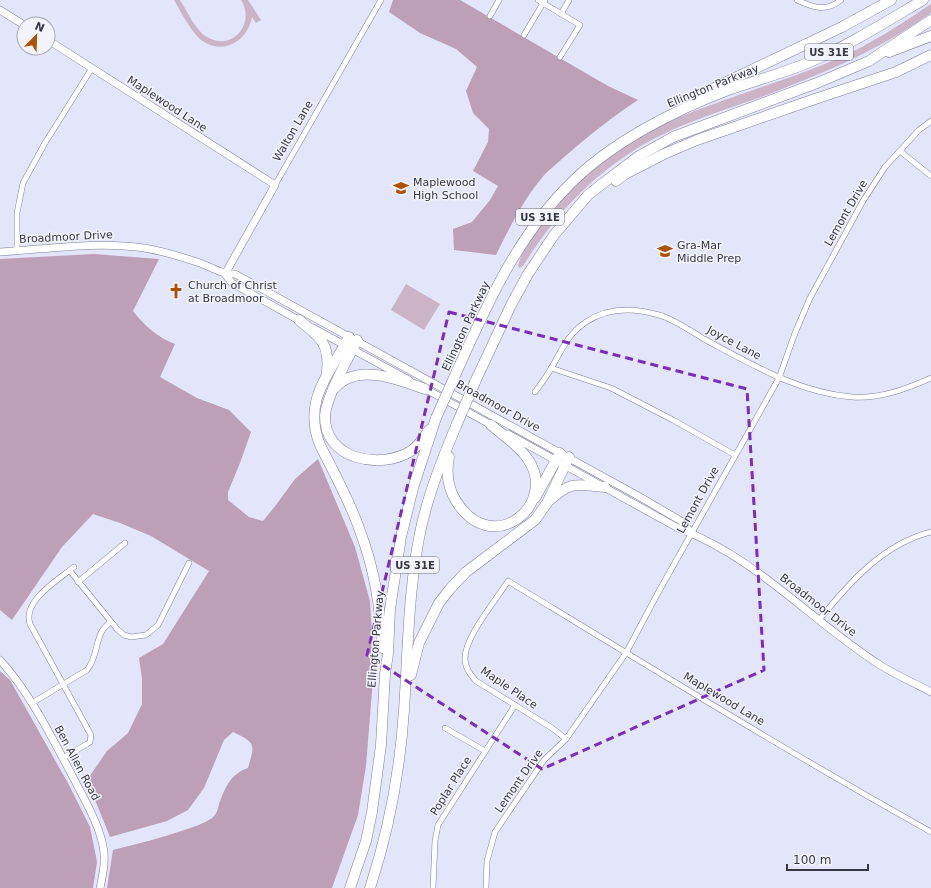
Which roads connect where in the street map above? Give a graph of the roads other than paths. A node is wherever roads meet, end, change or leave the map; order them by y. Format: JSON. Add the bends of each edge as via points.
{"nodes":[{"id":1,"x":381,"y":0,"type":"edge"},
{"id":2,"x":499,"y":0,"type":"edge"},
{"id":3,"x":538,"y":0,"type":"edge"},
{"id":4,"x":569,"y":0,"type":"edge"},
{"id":5,"x":797,"y":0,"type":"edge"},
{"id":6,"x":841,"y":0,"type":"edge"},
{"id":7,"x":891,"y":0,"type":"edge"},
{"id":8,"x":915,"y":0,"type":"edge"},
{"id":9,"x":923,"y":0,"type":"edge"},
{"id":10,"x":544,"y":2,"type":"edge"},
{"id":11,"x":0,"y":10,"type":"edge"},
{"id":12,"x":901,"y":13,"type":"junction"},
{"id":13,"x":561,"y":14,"type":"junction"},
{"id":14,"x":490,"y":16,"type":"dead end"},
{"id":15,"x":16,"y":20,"type":"edge"},
{"id":16,"x":931,"y":20,"type":"edge"},
{"id":17,"x":524,"y":36,"type":"dead end"},
{"id":18,"x":931,"y":36,"type":"edge"},
{"id":19,"x":56,"y":45,"type":"edge"},
{"id":20,"x":931,"y":55,"type":"edge"},
{"id":21,"x":560,"y":57,"type":"dead end"},
{"id":22,"x":869,"y":61,"type":"junction"},
{"id":23,"x":92,"y":68,"type":"junction"},
{"id":24,"x":678,"y":111,"type":"junction"},
{"id":25,"x":931,"y":121,"type":"edge"},
{"id":26,"x":900,"y":151,"type":"junction"},
{"id":27,"x":931,"y":176,"type":"edge"},
{"id":28,"x":275,"y":185,"type":"junction"},
{"id":29,"x":554,"y":235,"type":"junction"},
{"id":30,"x":17,"y":251,"type":"junction"},
{"id":31,"x":0,"y":252,"type":"edge"},
{"id":32,"x":225,"y":274,"type":"junction"},
{"id":33,"x":299,"y":320,"type":"junction"},
{"id":34,"x":351,"y":343,"type":"junction"},
{"id":35,"x":552,"y":368,"type":"junction"},
{"id":36,"x":327,"y":376,"type":"junction"},
{"id":37,"x":779,"y":378,"type":"junction"},
{"id":38,"x":931,"y":378,"type":"edge"},
{"id":39,"x":425,"y":389,"type":"junction"},
{"id":40,"x":333,"y":391,"type":"junction"},
{"id":41,"x":535,"y":392,"type":"dead end"},
{"id":42,"x":436,"y":418,"type":"junction"},
{"id":43,"x":491,"y":425,"type":"junction"},
{"id":44,"x":456,"y":426,"type":"junction"},
{"id":45,"x":735,"y":455,"type":"junction"},
{"id":46,"x":563,"y":459,"type":"junction"},
{"id":47,"x":605,"y":487,"type":"junction"},
{"id":48,"x":547,"y":503,"type":"junction"},
{"id":49,"x":530,"y":506,"type":"junction"},
{"id":50,"x":931,"y":532,"type":"edge"},
{"id":51,"x":692,"y":533,"type":"junction"},
{"id":52,"x":125,"y":543,"type":"dead end"},
{"id":53,"x":189,"y":563,"type":"dead end"},
{"id":54,"x":508,"y":581,"type":"joint"},
{"id":55,"x":78,"y":582,"type":"junction"},
{"id":56,"x":819,"y":620,"type":"junction"},
{"id":57,"x":110,"y":622,"type":"junction"},
{"id":58,"x":626,"y":653,"type":"junction"},
{"id":59,"x":0,"y":660,"type":"edge"},
{"id":60,"x":385,"y":674,"type":"junction"},
{"id":61,"x":64,"y":684,"type":"junction"},
{"id":62,"x":931,"y":692,"type":"edge"},
{"id":63,"x":32,"y":703,"type":"junction"},
{"id":64,"x":515,"y":705,"type":"junction"},
{"id":65,"x":404,"y":710,"type":"junction"},
{"id":66,"x":445,"y":728,"type":"dead end"},
{"id":67,"x":566,"y":739,"type":"junction"},
{"id":68,"x":485,"y":751,"type":"junction"},
{"id":69,"x":63,"y":758,"type":"junction"},
{"id":70,"x":931,"y":832,"type":"edge"},
{"id":71,"x":100,"y":888,"type":"edge"},
{"id":72,"x":350,"y":888,"type":"edge"},
{"id":73,"x":370,"y":888,"type":"edge"},
{"id":74,"x":433,"y":888,"type":"edge"},
{"id":75,"x":486,"y":888,"type":"edge"}],
"edges":[{"from":1,"to":28,"type":"street","name":"Walton Lane"},
{"from":2,"to":14,"type":"street"},
{"from":3,"to":10,"type":"street"},
{"from":4,"to":13,"type":"street"},
{"from":5,"to":6,"type":"street","via":[[819,8],[827,8]]},
{"from":7,"to":24,"type":"highway","via":[[842,28],[716,87]]},
{"from":8,"to":12,"type":"highway"},
{"from":9,"to":12,"type":"highway","name":"Ellington Parkway","number":"US 31E"},
{"from":10,"to":13,"type":"street"},
{"from":10,"to":17,"type":"street"},
{"from":11,"to":15,"type":"main road"},
{"from":12,"to":24,"type":"highway","name":"Ellington Parkway","number":"US 31E","via":[[862,37],[805,64]]},
{"from":13,"to":21,"type":"street","via":[[580,25]]},
{"from":16,"to":22,"type":"highway"},
{"from":18,"to":22,"type":"highway","number":"US 31E"},
{"from":19,"to":23,"type":"main road","name":"Maplewood Lane"},
{"from":20,"to":29,"type":"highway","via":[[896,72],[664,154],[625,174],[590,201]]},
{"from":22,"to":29,"type":"highway","number":"US 31E","via":[[699,126],[657,146],[621,169],[588,195]]},
{"from":23,"to":28,"type":"main road","name":"Maplewood Lane"},
{"from":23,"to":30,"type":"street","via":[[23,182],[17,213]]},
{"from":24,"to":42,"type":"highway","name":"Ellington Parkway","number":"US 31E","bridge":true,"via":[[632,137],[588,167],[571,182],[528,233],[488,305]]},
{"from":25,"to":26,"type":"street","name":"Lemont Drive"},
{"from":26,"to":27,"type":"street"},
{"from":26,"to":37,"type":"street","name":"Lemont Drive","via":[[885,167],[863,201],[810,298]]},
{"from":28,"to":32,"type":"main road","name":"Walton Lane"},
{"from":29,"to":44,"type":"highway","number":"US 31E","bridge":true,"via":[[511,305]]},
{"from":30,"to":31,"type":"main road","name":"Broadmoor Drive"},
{"from":30,"to":32,"type":"main road","name":"Broadmoor Drive","via":[[95,244],[145,248],[208,266]]},
{"from":32,"to":33,"type":"main road","name":"Broadmoor Drive","via":[[232,283]]},
{"from":32,"to":34,"type":"main road","name":"Broadmoor Drive","via":[[235,274]]},
{"from":33,"to":34,"type":"main road","name":"Broadmoor Drive"},
{"from":33,"to":36,"type":"highway","via":[[323,342],[328,355]]},
{"from":34,"to":36,"type":"highway"},
{"from":34,"to":39,"type":"main road","name":"Broadmoor Drive"},
{"from":34,"to":40,"type":"highway"},
{"from":34,"to":46,"type":"main road","name":"Broadmoor Drive"},
{"from":35,"to":37,"type":"street","name":"Joyce Lane","via":[[563,344],[573,332],[602,314],[622,309],[661,315]]},
{"from":35,"to":41,"type":"street","name":"Joyce Lane"},
{"from":35,"to":45,"type":"street","via":[[611,388]]},
{"from":36,"to":60,"type":"highway","via":[[315,406],[315,429],[355,518],[370,564],[379,610]]},
{"from":37,"to":38,"type":"street","name":"Joyce Lane","via":[[814,390],[854,397],[879,396],[904,390]]},
{"from":37,"to":45,"type":"street","name":"Lemont Drive"},
{"from":39,"to":40,"type":"highway","via":[[388,377],[368,374],[352,377]]},
{"from":39,"to":43,"type":"main road","name":"Broadmoor Drive"},
{"from":40,"to":42,"type":"highway","via":[[326,410],[327,431],[335,444],[345,452],[362,459],[389,460],[412,450]]},
{"from":42,"to":60,"type":"highway","name":"Ellington Parkway","number":"US 31E","via":[[400,537],[392,590]]},
{"from":43,"to":46,"type":"main road","name":"Broadmoor Drive"},
{"from":43,"to":49,"type":"highway","via":[[523,453],[531,465],[535,481]]},
{"from":44,"to":49,"type":"highway","via":[[447,472],[451,491],[468,516],[480,524],[496,527],[512,522]]},
{"from":44,"to":65,"type":"highway","number":"US 31E","via":[[431,492],[419,538],[408,620]]},
{"from":45,"to":51,"type":"street","name":"Lemont Drive"},
{"from":46,"to":47,"type":"main road","name":"Broadmoor Drive"},
{"from":46,"to":48,"type":"highway"},
{"from":46,"to":49,"type":"highway"},
{"from":46,"to":51,"type":"main road","name":"Broadmoor Drive","via":[[681,521]]},
{"from":47,"to":48,"type":"highway","via":[[583,484],[570,486]]},
{"from":47,"to":51,"type":"main road","name":"Broadmoor Drive","via":[[678,528]]},
{"from":48,"to":65,"type":"highway","via":[[535,520],[466,572],[439,604],[419,643]]},
{"from":50,"to":56,"type":"street","via":[[900,545],[873,562],[845,588]]},
{"from":51,"to":56,"type":"main road","name":"Broadmoor Drive","via":[[761,574]]},
{"from":51,"to":58,"type":"street","name":"Lemont Drive"},
{"from":52,"to":55,"type":"street"},
{"from":53,"to":57,"type":"street","via":[[158,625],[146,635],[124,635]]},
{"from":54,"to":58,"type":"street","name":"Maplewood Lane"},
{"from":54,"to":64,"type":"street","name":"Maple Place","via":[[473,633],[466,646],[464,661],[476,681]]},
{"from":55,"to":57,"type":"street"},
{"from":55,"to":61,"type":"street","via":[[72,569],[35,600],[28,617]]},
{"from":56,"to":62,"type":"main road","name":"Broadmoor Drive","via":[[880,665]]},
{"from":57,"to":61,"type":"street","via":[[100,635],[92,664]]},
{"from":58,"to":67,"type":"street","name":"Lemont Drive"},
{"from":58,"to":70,"type":"street","name":"Maplewood Lane"},
{"from":59,"to":63,"type":"main road","name":"Ben Allen Road"},
{"from":60,"to":72,"type":"highway","name":"Ellington Parkway","number":"US 31E","via":[[381,745],[372,812],[366,841]]},
{"from":61,"to":63,"type":"street"},
{"from":61,"to":69,"type":"street","via":[[91,738],[87,744]]},
{"from":63,"to":69,"type":"main road","name":"Ben Allen Road"},
{"from":64,"to":67,"type":"street","name":"Maple Place"},
{"from":64,"to":68,"type":"street","name":"Poplar Place"},
{"from":65,"to":73,"type":"highway","number":"US 31E","via":[[390,816]]},
{"from":66,"to":68,"type":"street"},
{"from":67,"to":75,"type":"street","name":"Lemont Drive","via":[[544,760],[495,832],[487,861]]},
{"from":68,"to":74,"type":"street","name":"Poplar Place","via":[[438,825]]},
{"from":69,"to":71,"type":"main road","name":"Ben Allen Road","via":[[101,836],[105,860]]}]}
